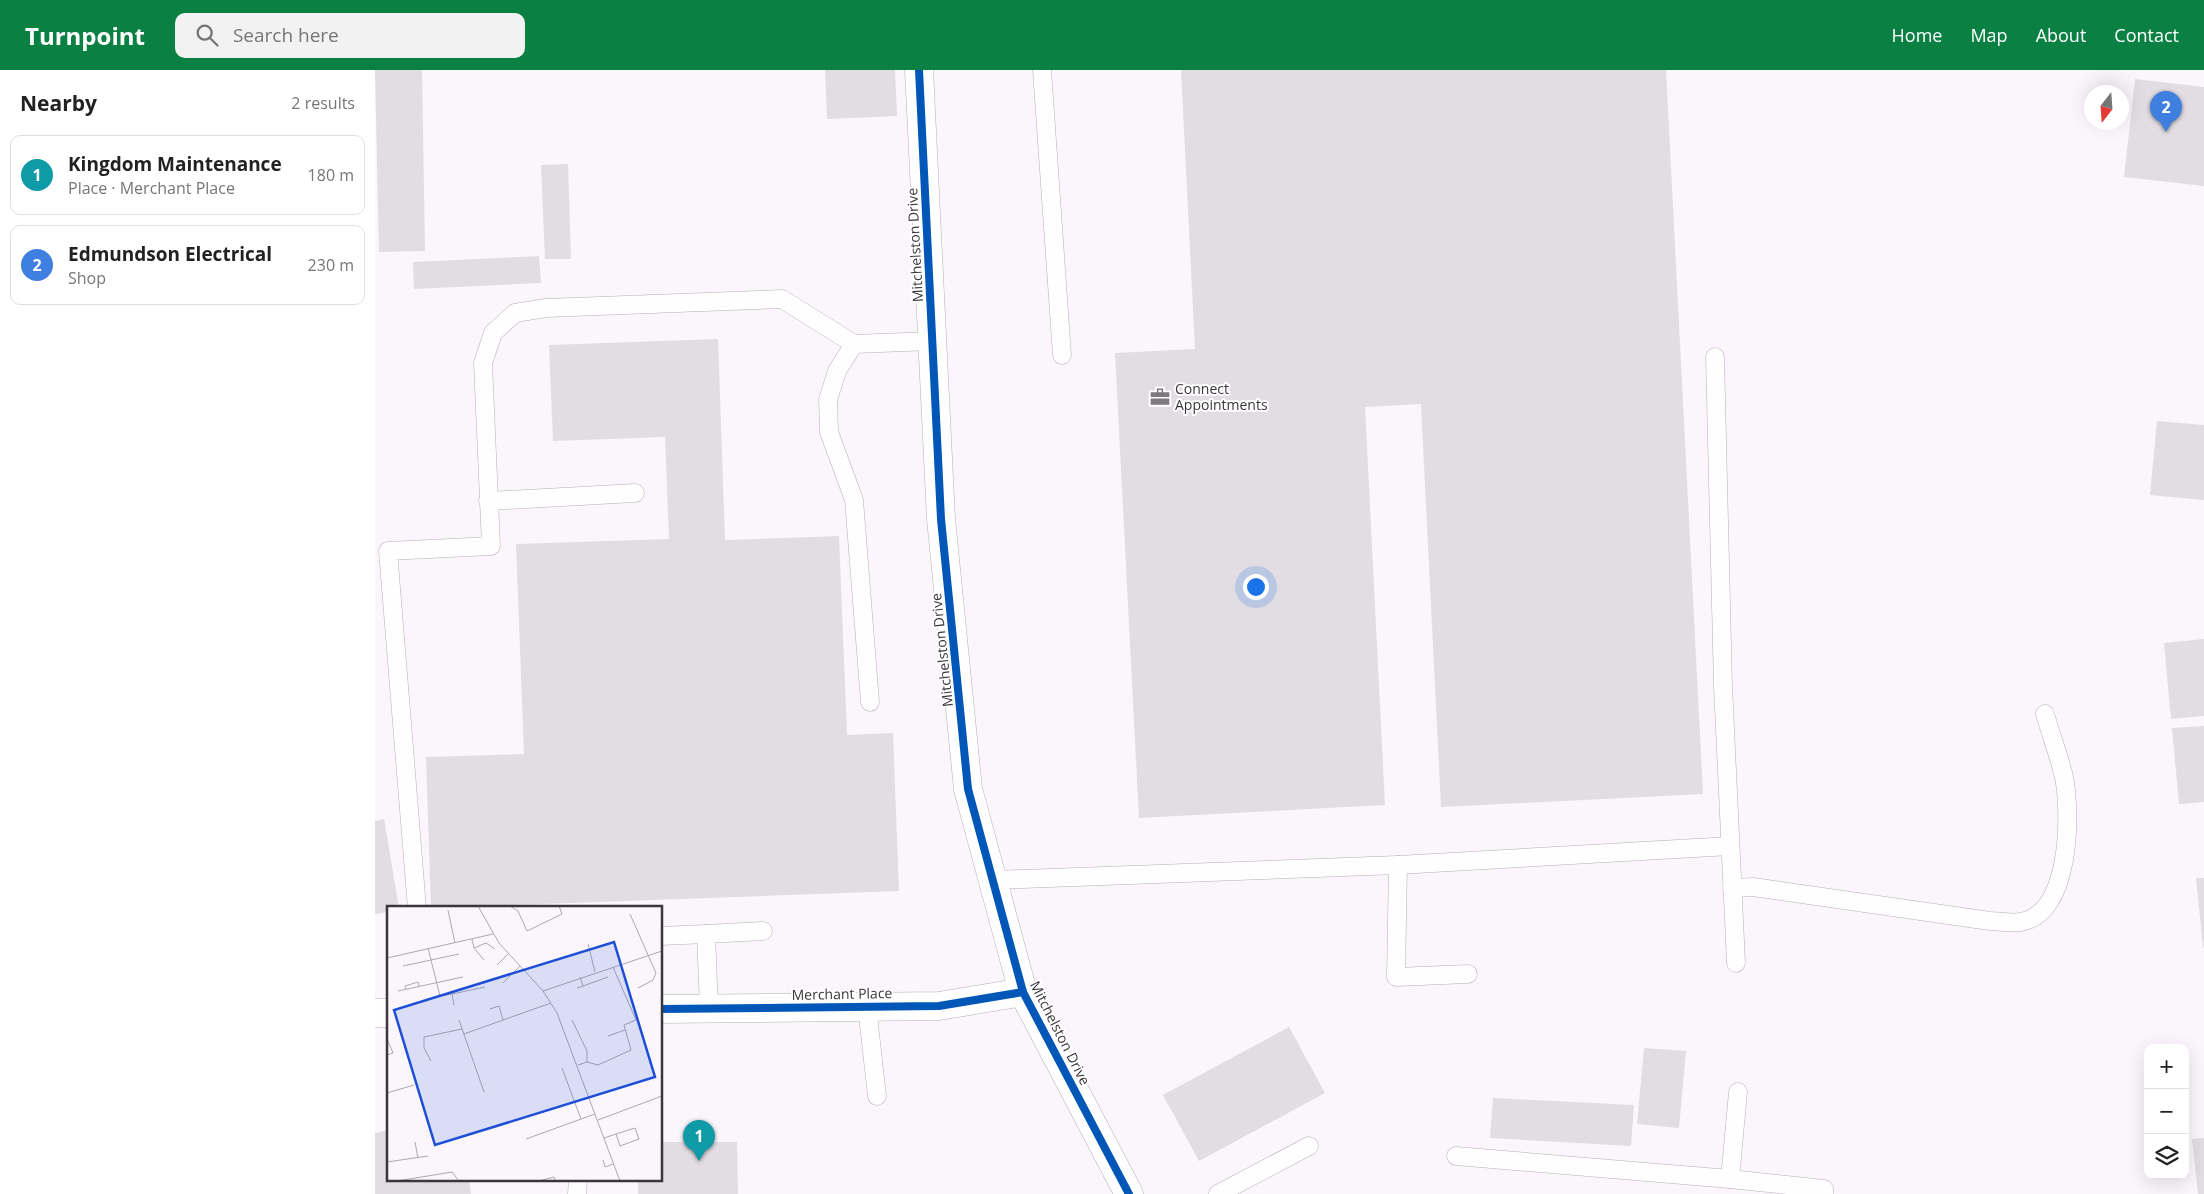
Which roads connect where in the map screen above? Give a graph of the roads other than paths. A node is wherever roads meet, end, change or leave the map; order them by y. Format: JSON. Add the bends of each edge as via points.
{"nodes":[{"id":1,"x":919,"y":70,"type":"edge"},
{"id":2,"x":1042,"y":70,"type":"edge"},
{"id":3,"x":932,"y":341,"type":"junction"},
{"id":4,"x":854,"y":344,"type":"junction"},
{"id":5,"x":1063,"y":355,"type":"dead end"},
{"id":6,"x":1715,"y":357,"type":"dead end"},
{"id":7,"x":635,"y":493,"type":"dead end"},
{"id":8,"x":488,"y":501,"type":"junction"},
{"id":9,"x":870,"y":702,"type":"dead end"},
{"id":10,"x":2045,"y":714,"type":"dead end"},
{"id":11,"x":1730,"y":846,"type":"junction"},
{"id":12,"x":1398,"y":865,"type":"junction"},
{"id":13,"x":993,"y":880,"type":"junction"},
{"id":14,"x":1732,"y":888,"type":"junction"},
{"id":15,"x":417,"y":906,"type":"edge"},
{"id":16,"x":763,"y":931,"type":"dead end"},
{"id":17,"x":706,"y":934,"type":"junction"},
{"id":18,"x":663,"y":936,"type":"edge"},
{"id":19,"x":1735,"y":963,"type":"dead end"},
{"id":20,"x":1469,"y":974,"type":"dead end"},
{"id":21,"x":1023,"y":992,"type":"junction"},
{"id":22,"x":867,"y":1007,"type":"junction"},
{"id":23,"x":709,"y":1008,"type":"junction"},
{"id":24,"x":663,"y":1009,"type":"edge"},
{"id":25,"x":1738,"y":1092,"type":"dead end"},
{"id":26,"x":877,"y":1096,"type":"dead end"},
{"id":27,"x":1309,"y":1146,"type":"dead end"},
{"id":28,"x":1456,"y":1156,"type":"dead end"},
{"id":29,"x":1730,"y":1179,"type":"junction"},
{"id":30,"x":1129,"y":1194,"type":"edge"},
{"id":31,"x":1218,"y":1194,"type":"edge"},
{"id":32,"x":1824,"y":1194,"type":"edge"}],
"edges":[{"from":1,"to":3,"type":"street","name":"Mitchelston Drive"},
{"from":2,"to":5,"type":"lane"},
{"from":3,"to":4,"type":"lane"},
{"from":3,"to":13,"type":"street","name":"Mitchelston Drive","via":[[941,519],[968,789]]},
{"from":4,"to":8,"type":"lane","via":[[782,299],[546,308],[515,314],[493,333],[483,363]]},
{"from":4,"to":9,"type":"lane","via":[[837,371],[828,400],[829,432],[854,500]]},
{"from":6,"to":11,"type":"lane"},
{"from":7,"to":8,"type":"lane"},
{"from":8,"to":15,"type":"lane","via":[[491,546],[388,551]]},
{"from":10,"to":14,"type":"lane","via":[[2064,777],[2068,835],[2058,884],[2050,904],[2036,916],[2021,922],[1990,921],[1753,887]]},
{"from":11,"to":12,"type":"lane"},
{"from":11,"to":14,"type":"lane"},
{"from":12,"to":13,"type":"lane"},
{"from":12,"to":20,"type":"lane","via":[[1396,977]]},
{"from":13,"to":21,"type":"street","name":"Mitchelston Drive"},
{"from":14,"to":19,"type":"lane"},
{"from":16,"to":17,"type":"lane"},
{"from":17,"to":18,"type":"lane"},
{"from":17,"to":23,"type":"lane"},
{"from":21,"to":22,"type":"street","name":"Merchant Place","via":[[939,1006]]},
{"from":21,"to":30,"type":"street","name":"Mitchelston Drive"},
{"from":22,"to":23,"type":"street","name":"Merchant Place"},
{"from":22,"to":26,"type":"lane"},
{"from":23,"to":24,"type":"street","name":"Merchant Place"},
{"from":25,"to":29,"type":"lane"},
{"from":27,"to":31,"type":"lane"},
{"from":28,"to":29,"type":"lane"},
{"from":29,"to":32,"type":"lane","via":[[1824,1189]]}]}
